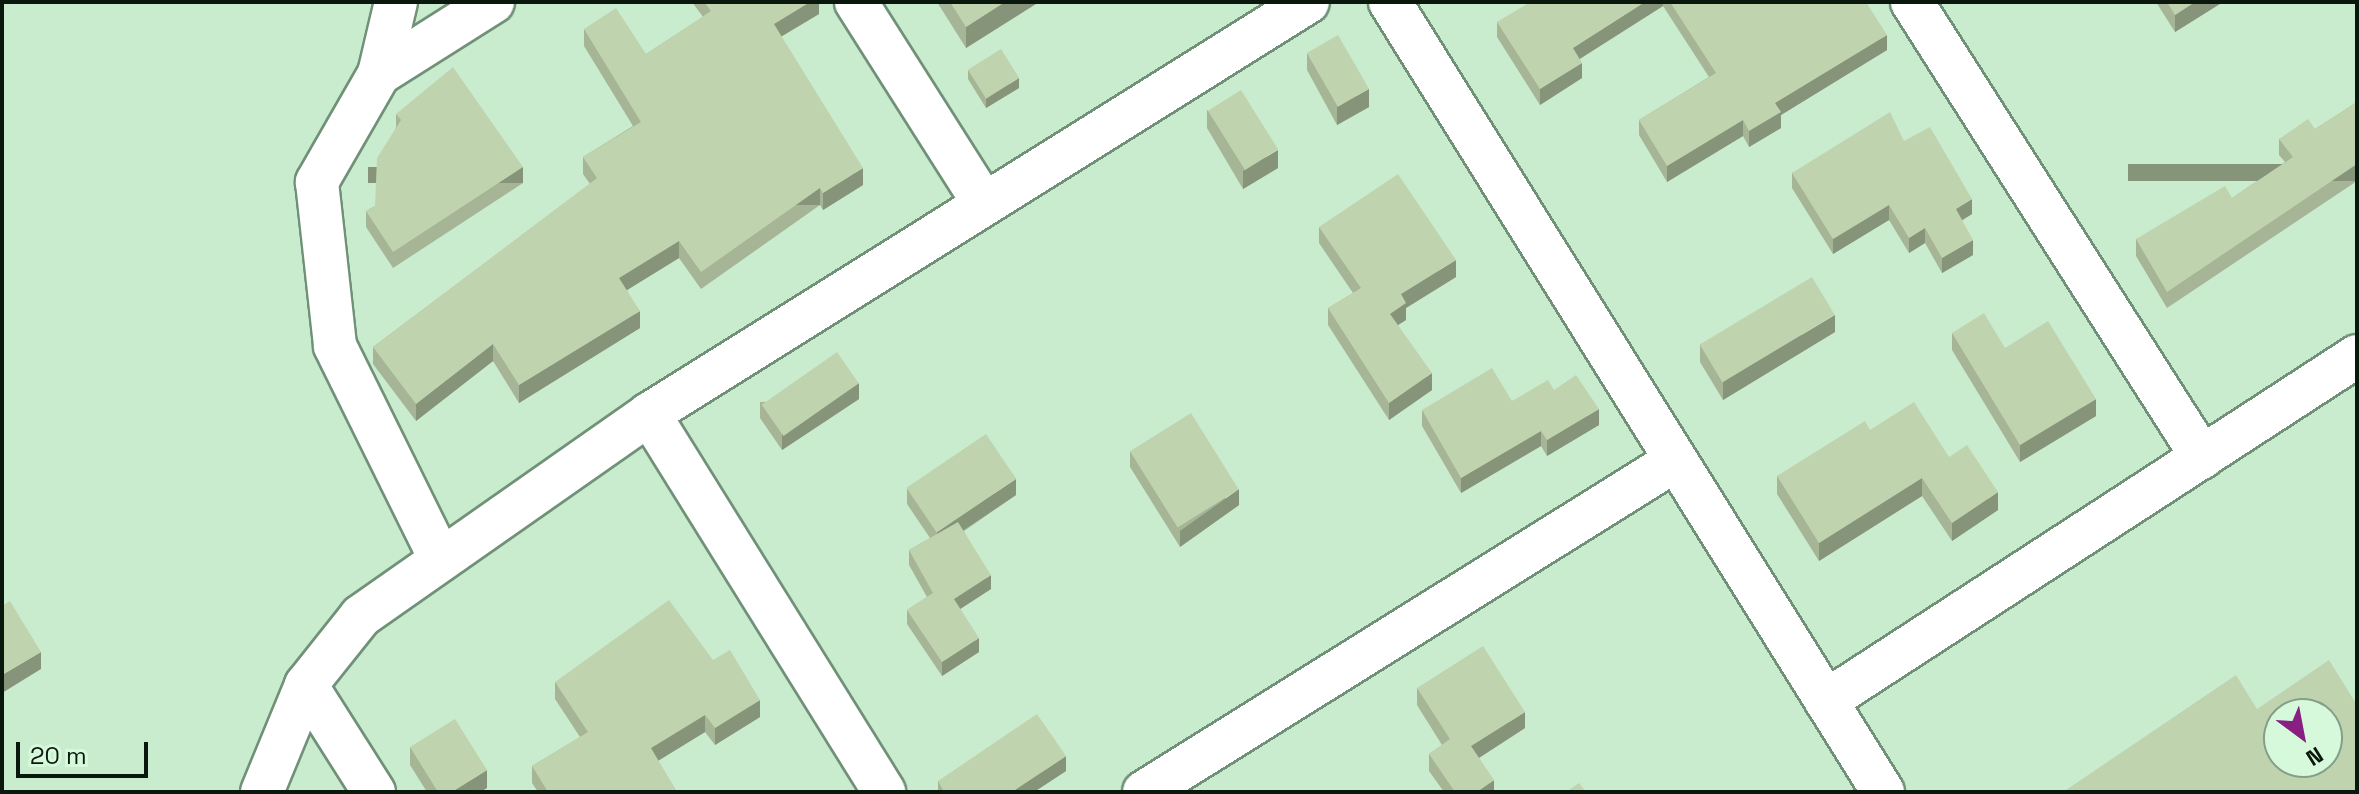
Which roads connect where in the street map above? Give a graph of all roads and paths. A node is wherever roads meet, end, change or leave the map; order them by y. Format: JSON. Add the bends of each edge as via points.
{"nodes":[{"id":1,"x":396,"y":2,"type":"edge"},
{"id":2,"x":493,"y":2,"type":"edge"},
{"id":3,"x":856,"y":2,"type":"edge"},
{"id":4,"x":1308,"y":2,"type":"edge"},
{"id":5,"x":1390,"y":2,"type":"edge"},
{"id":6,"x":1912,"y":2,"type":"edge"},
{"id":7,"x":379,"y":74,"type":"junction"},
{"id":8,"x":984,"y":204,"type":"junction"},
{"id":9,"x":2357,"y":356,"type":"edge"},
{"id":10,"x":649,"y":414,"type":"junction"},
{"id":11,"x":2202,"y":457,"type":"junction"},
{"id":12,"x":1673,"y":462,"type":"junction"},
{"id":13,"x":440,"y":558,"type":"junction"},
{"id":14,"x":306,"y":685,"type":"junction"},
{"id":15,"x":1826,"y":701,"type":"junction"},
{"id":16,"x":262,"y":792,"type":"edge"},
{"id":17,"x":374,"y":792,"type":"edge"},
{"id":18,"x":884,"y":792,"type":"edge"},
{"id":19,"x":1144,"y":792,"type":"edge"},
{"id":20,"x":1883,"y":792,"type":"edge"}],
"edges":[{"from":1,"to":7,"type":"street"},
{"from":2,"to":7,"type":"street"},
{"from":3,"to":8,"type":"street"},
{"from":4,"to":8,"type":"street"},
{"from":5,"to":12,"type":"street"},
{"from":6,"to":11,"type":"street"},
{"from":7,"to":13,"type":"street","via":[[317,182],[335,346]]},
{"from":8,"to":10,"type":"street"},
{"from":9,"to":11,"type":"street"},
{"from":10,"to":13,"type":"street"},
{"from":10,"to":18,"type":"street"},
{"from":11,"to":15,"type":"street"},
{"from":12,"to":15,"type":"street"},
{"from":12,"to":19,"type":"street"},
{"from":13,"to":14,"type":"street","via":[[361,616]]},
{"from":14,"to":16,"type":"street"},
{"from":14,"to":17,"type":"street"},
{"from":15,"to":20,"type":"street"}]}
